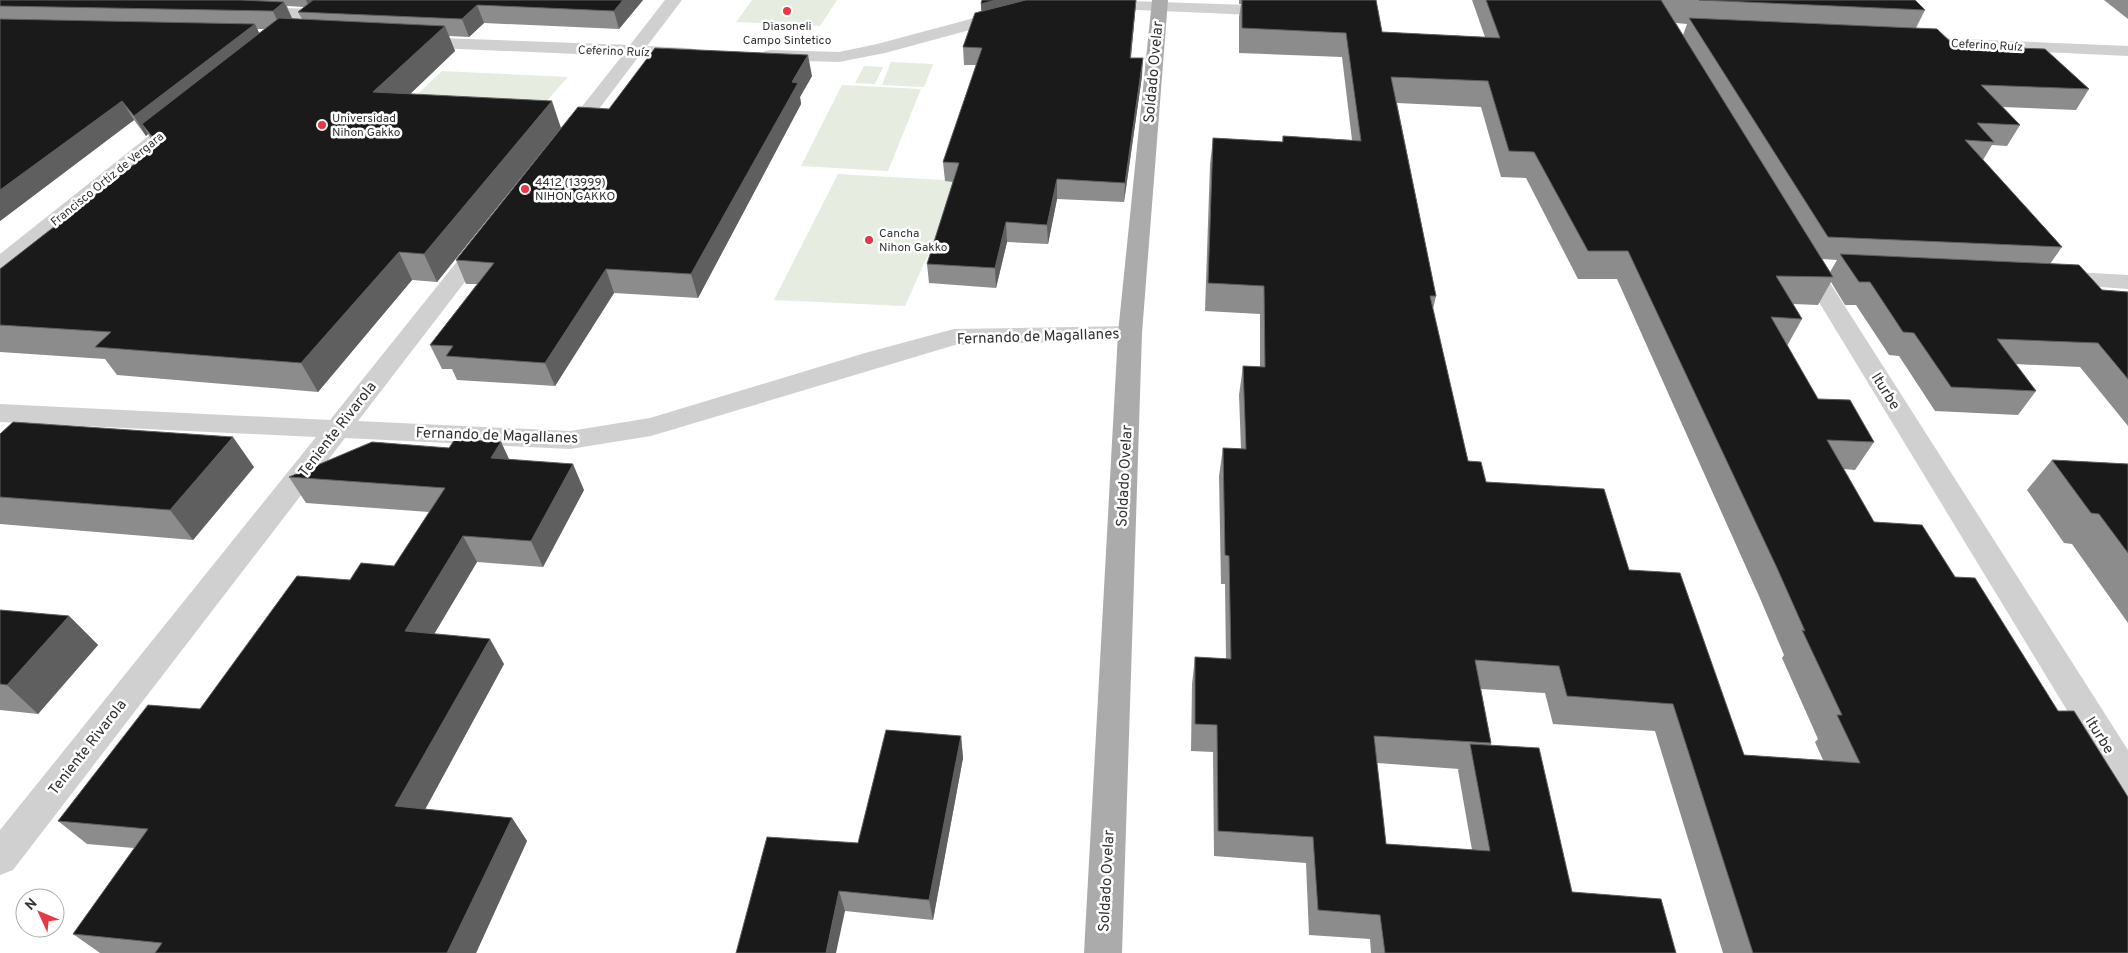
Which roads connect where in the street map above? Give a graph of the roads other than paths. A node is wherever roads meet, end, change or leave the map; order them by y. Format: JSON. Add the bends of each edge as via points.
{"nodes":[{"id":1,"x":331,"y":0,"type":"edge"},
{"id":2,"x":674,"y":0,"type":"edge"},
{"id":3,"x":1159,"y":3,"type":"edge"},
{"id":4,"x":1080,"y":5,"type":"edge"},
{"id":5,"x":1028,"y":10,"type":"edge"},
{"id":6,"x":235,"y":11,"type":"edge"},
{"id":7,"x":1294,"y":12,"type":"edge"},
{"id":8,"x":314,"y":14,"type":"junction"},
{"id":9,"x":293,"y":30,"type":"edge"},
{"id":10,"x":396,"y":41,"type":"edge"},
{"id":11,"x":1902,"y":41,"type":"edge"},
{"id":12,"x":2128,"y":51,"type":"edge"},
{"id":13,"x":635,"y":52,"type":"junction"},
{"id":14,"x":703,"y":54,"type":"edge"},
{"id":15,"x":752,"y":55,"type":"edge"},
{"id":16,"x":193,"y":110,"type":"edge"},
{"id":17,"x":555,"y":154,"type":"edge"},
{"id":18,"x":499,"y":224,"type":"edge"},
{"id":19,"x":1793,"y":241,"type":"edge"},
{"id":20,"x":0,"y":265,"type":"edge"},
{"id":21,"x":1808,"y":267,"type":"junction"},
{"id":22,"x":1838,"y":268,"type":"dead end"},
{"id":23,"x":2038,"y":278,"type":"edge"},
{"id":24,"x":2128,"y":282,"type":"edge"},
{"id":25,"x":1130,"y":333,"type":"junction"},
{"id":26,"x":0,"y":414,"type":"edge"},
{"id":27,"x":338,"y":428,"type":"junction"},
{"id":28,"x":2128,"y":780,"type":"edge"},
{"id":29,"x":0,"y":858,"type":"edge"},
{"id":30,"x":1103,"y":953,"type":"edge"}],
"edges":[{"from":1,"to":8,"type":"street"},
{"from":2,"to":13,"type":"street"},
{"from":3,"to":4,"type":"street"},
{"from":3,"to":7,"type":"street"},
{"from":3,"to":25,"type":"main road","name":"Soldado Ovelar"},
{"from":5,"to":15,"type":"street","via":[[839,57]]},
{"from":6,"to":8,"type":"street"},
{"from":8,"to":9,"type":"street"},
{"from":10,"to":13,"type":"street","name":"Ceferino Ruíz"},
{"from":11,"to":12,"type":"street","name":"Ceferino Ruíz"},
{"from":13,"to":14,"type":"street","name":"Ceferino Ruíz"},
{"from":13,"to":17,"type":"street"},
{"from":16,"to":20,"type":"street","name":"Francisco Ortiz de Vergara"},
{"from":18,"to":27,"type":"street","name":"Teniente Rivarola"},
{"from":19,"to":21,"type":"street","name":"Iturbe"},
{"from":21,"to":22,"type":"street"},
{"from":21,"to":28,"type":"street","name":"Iturbe"},
{"from":23,"to":24,"type":"street"},
{"from":25,"to":27,"type":"street","name":"Fernando de Magallanes","via":[[954,337],[652,427],[570,440]]},
{"from":25,"to":30,"type":"main road","name":"Soldado Ovelar"},
{"from":26,"to":27,"type":"street","name":"Fernando de Magallanes"},
{"from":27,"to":29,"type":"street","name":"Teniente Rivarola"}]}
